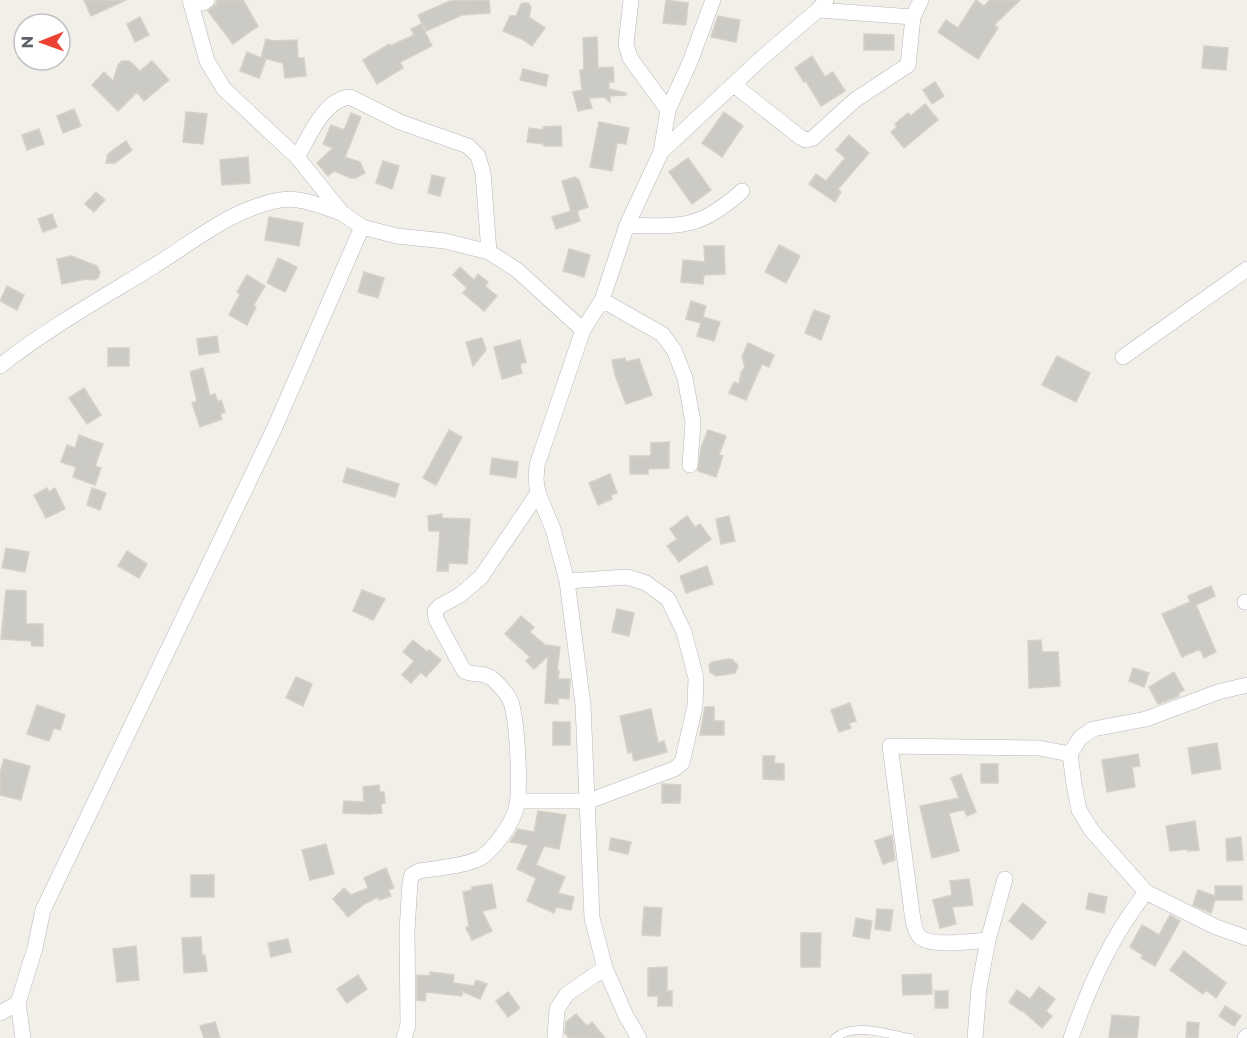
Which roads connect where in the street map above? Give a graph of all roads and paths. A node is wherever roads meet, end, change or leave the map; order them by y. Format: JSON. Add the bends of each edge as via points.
{"nodes":[{"id":1,"x":190,"y":0,"type":"edge"},
{"id":2,"x":196,"y":0,"type":"edge"},
{"id":3,"x":207,"y":0,"type":"edge"},
{"id":4,"x":631,"y":0,"type":"edge"},
{"id":5,"x":713,"y":0,"type":"edge"},
{"id":6,"x":921,"y":0,"type":"edge"},
{"id":7,"x":822,"y":5,"type":"edge"},
{"id":8,"x":913,"y":17,"type":"junction"},
{"id":9,"x":734,"y":85,"type":"junction"},
{"id":10,"x":668,"y":110,"type":"junction"},
{"id":11,"x":661,"y":152,"type":"junction"},
{"id":12,"x":297,"y":158,"type":"junction"},
{"id":13,"x":742,"y":191,"type":"dead end"},
{"id":14,"x":342,"y":213,"type":"junction"},
{"id":15,"x":627,"y":225,"type":"junction"},
{"id":16,"x":362,"y":227,"type":"junction"},
{"id":17,"x":489,"y":252,"type":"junction"},
{"id":18,"x":1247,"y":269,"type":"edge"},
{"id":19,"x":602,"y":300,"type":"junction"},
{"id":20,"x":583,"y":330,"type":"junction"},
{"id":21,"x":1123,"y":357,"type":"dead end"},
{"id":22,"x":0,"y":366,"type":"edge"},
{"id":23,"x":690,"y":465,"type":"dead end"},
{"id":24,"x":538,"y":493,"type":"junction"},
{"id":25,"x":567,"y":581,"type":"junction"},
{"id":26,"x":1247,"y":685,"type":"edge"},
{"id":27,"x":1070,"y":754,"type":"junction"},
{"id":28,"x":518,"y":801,"type":"junction"},
{"id":29,"x":589,"y":801,"type":"junction"},
{"id":30,"x":1005,"y":879,"type":"dead end"},
{"id":31,"x":1146,"y":892,"type":"junction"},
{"id":32,"x":1247,"y":938,"type":"edge"},
{"id":33,"x":988,"y":940,"type":"junction"},
{"id":34,"x":605,"y":968,"type":"junction"},
{"id":35,"x":18,"y":1003,"type":"junction"},
{"id":36,"x":0,"y":1013,"type":"edge"},
{"id":37,"x":23,"y":1038,"type":"edge"},
{"id":38,"x":404,"y":1038,"type":"edge"},
{"id":39,"x":555,"y":1038,"type":"edge"},
{"id":40,"x":639,"y":1038,"type":"edge"},
{"id":41,"x":835,"y":1038,"type":"edge"},
{"id":42,"x":910,"y":1038,"type":"edge"},
{"id":43,"x":975,"y":1038,"type":"edge"},
{"id":44,"x":1071,"y":1038,"type":"edge"}],
"edges":[{"from":1,"to":12,"type":"street","via":[[214,75]]},
{"from":2,"to":3,"type":"street"},
{"from":4,"to":10,"type":"street","via":[[626,44],[630,58]]},
{"from":5,"to":10,"type":"street"},
{"from":6,"to":8,"type":"street"},
{"from":7,"to":8,"type":"street"},
{"from":7,"to":9,"type":"street"},
{"from":8,"to":9,"type":"street","via":[[908,65],[855,100],[813,138],[800,137]]},
{"from":9,"to":11,"type":"street"},
{"from":10,"to":11,"type":"street"},
{"from":11,"to":15,"type":"street"},
{"from":12,"to":14,"type":"street"},
{"from":12,"to":17,"type":"street","via":[[323,114],[335,101],[351,97],[400,122],[468,146],[478,156],[483,173]]},
{"from":13,"to":15,"type":"street","via":[[700,221],[675,227]]},
{"from":14,"to":16,"type":"street"},
{"from":14,"to":22,"type":"street","via":[[282,199],[255,207],[210,230],[31,342]]},
{"from":15,"to":19,"type":"street"},
{"from":16,"to":17,"type":"street"},
{"from":16,"to":35,"type":"street","via":[[274,427],[43,910]]},
{"from":17,"to":20,"type":"street","via":[[517,270]]},
{"from":18,"to":21,"type":"street"},
{"from":19,"to":20,"type":"street"},
{"from":19,"to":23,"type":"street","via":[[662,334],[674,350],[685,378],[693,422]]},
{"from":20,"to":24,"type":"street","via":[[537,465]]},
{"from":24,"to":25,"type":"street"},
{"from":24,"to":28,"type":"street","via":[[481,577],[435,611],[436,620],[464,671],[491,678],[511,702],[518,754]]},
{"from":25,"to":29,"type":"street","via":[[583,705]]},
{"from":25,"to":29,"type":"street","via":[[627,577],[646,583],[668,599],[684,632],[696,678],[695,706],[682,762],[674,769]]},
{"from":26,"to":27,"type":"street","via":[[1146,719],[1093,729],[1080,738]]},
{"from":27,"to":31,"type":"street","via":[[1079,810],[1092,831]]},
{"from":27,"to":33,"type":"street","via":[[1039,748],[890,746],[916,933],[925,941],[939,943]]},
{"from":28,"to":29,"type":"street"},
{"from":28,"to":38,"type":"street","via":[[500,838],[482,856],[412,875],[407,932],[408,1025]]},
{"from":29,"to":34,"type":"street","via":[[592,918]]},
{"from":30,"to":33,"type":"street"},
{"from":31,"to":32,"type":"street"},
{"from":31,"to":44,"type":"street","via":[[1123,922],[1101,962]]},
{"from":33,"to":43,"type":"street"},
{"from":34,"to":39,"type":"street","via":[[567,994],[557,1009]]},
{"from":34,"to":40,"type":"street"},
{"from":35,"to":36,"type":"street"},
{"from":35,"to":37,"type":"street"},
{"from":41,"to":42,"type":"lane","via":[[848,1031],[870,1030]]}]}
